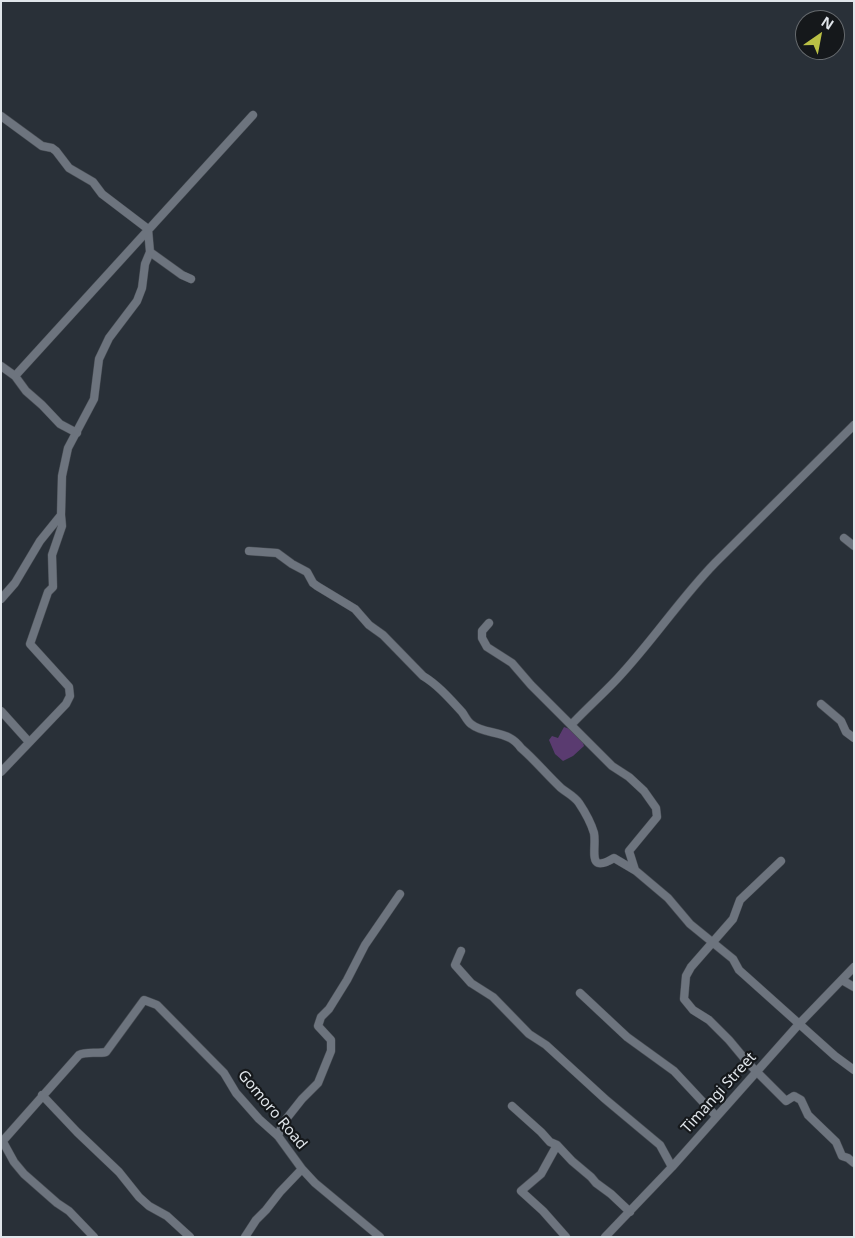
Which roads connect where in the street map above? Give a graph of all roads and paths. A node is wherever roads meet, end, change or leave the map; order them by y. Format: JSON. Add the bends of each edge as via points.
{"nodes":[{"id":1,"x":253,"y":115,"type":"dead end"},
{"id":2,"x":1,"y":116,"type":"edge"},
{"id":3,"x":148,"y":229,"type":"junction"},
{"id":4,"x":150,"y":252,"type":"junction"},
{"id":5,"x":191,"y":279,"type":"dead end"},
{"id":6,"x":1,"y":366,"type":"edge"},
{"id":7,"x":15,"y":376,"type":"junction"},
{"id":8,"x":854,"y":425,"type":"edge"},
{"id":9,"x":76,"y":433,"type":"junction"},
{"id":10,"x":61,"y":515,"type":"junction"},
{"id":11,"x":844,"y":538,"type":"dead end"},
{"id":12,"x":854,"y":546,"type":"edge"},
{"id":13,"x":249,"y":551,"type":"dead end"},
{"id":14,"x":1,"y":599,"type":"edge"},
{"id":15,"x":490,"y":623,"type":"dead end"},
{"id":16,"x":821,"y":704,"type":"dead end"},
{"id":17,"x":1,"y":711,"type":"edge"},
{"id":18,"x":571,"y":725,"type":"junction"},
{"id":19,"x":854,"y":738,"type":"edge"},
{"id":20,"x":29,"y":742,"type":"junction"},
{"id":21,"x":1,"y":772,"type":"edge"},
{"id":22,"x":781,"y":861,"type":"dead end"},
{"id":23,"x":636,"y":871,"type":"junction"},
{"id":24,"x":400,"y":894,"type":"dead end"},
{"id":25,"x":714,"y":942,"type":"junction"},
{"id":26,"x":461,"y":950,"type":"dead end"},
{"id":27,"x":854,"y":967,"type":"edge"},
{"id":28,"x":842,"y":980,"type":"junction"},
{"id":29,"x":854,"y":987,"type":"edge"},
{"id":30,"x":580,"y":993,"type":"dead end"},
{"id":31,"x":799,"y":1024,"type":"junction"},
{"id":32,"x":854,"y":1070,"type":"edge"},
{"id":33,"x":757,"y":1072,"type":"junction"},
{"id":34,"x":42,"y":1095,"type":"junction"},
{"id":35,"x":512,"y":1106,"type":"dead end"},
{"id":36,"x":716,"y":1116,"type":"junction"},
{"id":37,"x":278,"y":1136,"type":"junction"},
{"id":38,"x":2,"y":1142,"type":"edge"},
{"id":39,"x":557,"y":1145,"type":"junction"},
{"id":40,"x":854,"y":1163,"type":"edge"},
{"id":41,"x":672,"y":1167,"type":"junction"},
{"id":42,"x":302,"y":1169,"type":"junction"},
{"id":43,"x":630,"y":1212,"type":"junction"},
{"id":44,"x":88,"y":1235,"type":"edge"},
{"id":45,"x":249,"y":1236,"type":"edge"},
{"id":46,"x":190,"y":1237,"type":"edge"},
{"id":47,"x":380,"y":1237,"type":"edge"},
{"id":48,"x":566,"y":1237,"type":"edge"},
{"id":49,"x":605,"y":1237,"type":"edge"}],
"edges":[{"from":1,"to":3,"type":"street"},
{"from":2,"to":3,"type":"street","via":[[42,146],[56,151],[70,168],[93,182],[102,194]]},
{"from":3,"to":4,"type":"street"},
{"from":3,"to":7,"type":"street"},
{"from":4,"to":5,"type":"street"},
{"from":4,"to":9,"type":"street","via":[[137,301],[109,338],[99,359],[94,399]]},
{"from":6,"to":7,"type":"street"},
{"from":7,"to":9,"type":"street","via":[[60,424]]},
{"from":8,"to":18,"type":"street","via":[[690,588],[617,679]]},
{"from":9,"to":10,"type":"street","via":[[68,448],[62,476]]},
{"from":10,"to":14,"type":"street"},
{"from":10,"to":20,"type":"street","via":[[62,526],[52,555],[53,587],[48,592],[30,644],[68,688],[70,696]]},
{"from":11,"to":12,"type":"street"},
{"from":13,"to":23,"type":"street","via":[[278,553],[307,572],[313,583],[354,609],[382,635],[457,707],[469,723],[480,730],[511,738],[577,800],[590,822],[594,835],[594,858],[599,864],[614,858]]},
{"from":15,"to":18,"type":"street","via":[[482,631],[487,647],[512,663]]},
{"from":16,"to":19,"type":"street","via":[[841,721],[846,732]]},
{"from":17,"to":20,"type":"street"},
{"from":18,"to":23,"type":"street","via":[[612,766],[644,791],[656,808],[657,816],[630,851]]},
{"from":20,"to":21,"type":"street"},
{"from":22,"to":25,"type":"street","via":[[740,900],[733,919]]},
{"from":23,"to":25,"type":"street","via":[[675,905],[690,924]]},
{"from":24,"to":37,"type":"street","via":[[365,945],[334,1002],[321,1017],[318,1026],[331,1040],[331,1051],[318,1083],[283,1122]]},
{"from":25,"to":31,"type":"street","via":[[732,958],[739,970]]},
{"from":25,"to":33,"type":"street","via":[[686,976],[684,1000],[729,1040]]},
{"from":26,"to":41,"type":"street","via":[[455,965],[471,983],[493,997],[529,1034],[644,1130],[660,1145]]},
{"from":27,"to":28,"type":"street","name":"Timangi Street"},
{"from":28,"to":29,"type":"street"},
{"from":28,"to":31,"type":"street","name":"Timangi Street"},
{"from":30,"to":36,"type":"street","via":[[627,1037],[674,1071]]},
{"from":31,"to":32,"type":"street"},
{"from":31,"to":33,"type":"street","name":"Timangi Street"},
{"from":33,"to":36,"type":"street","name":"Timangi Street"},
{"from":33,"to":40,"type":"street","via":[[786,1101],[794,1096],[801,1100],[808,1115],[836,1142],[842,1156]]},
{"from":34,"to":37,"type":"street","name":"Gomoro Road","via":[[79,1055],[106,1052],[144,1000],[157,1005],[224,1073],[236,1093]]},
{"from":34,"to":38,"type":"street"},
{"from":34,"to":46,"type":"street","via":[[140,1197],[168,1216]]},
{"from":35,"to":39,"type":"street"},
{"from":36,"to":41,"type":"street","name":"Timangi Street"},
{"from":37,"to":42,"type":"street","name":"Gomoro Road"},
{"from":38,"to":44,"type":"street","via":[[24,1174],[68,1211]]},
{"from":39,"to":43,"type":"street"},
{"from":39,"to":48,"type":"street","via":[[541,1174],[521,1191]]},
{"from":41,"to":43,"type":"street","name":"Timangi Street"},
{"from":42,"to":45,"type":"street","via":[[256,1220]]},
{"from":42,"to":47,"type":"street","name":"Gomoro Road"},
{"from":43,"to":49,"type":"street","name":"Timangi Street"}]}
